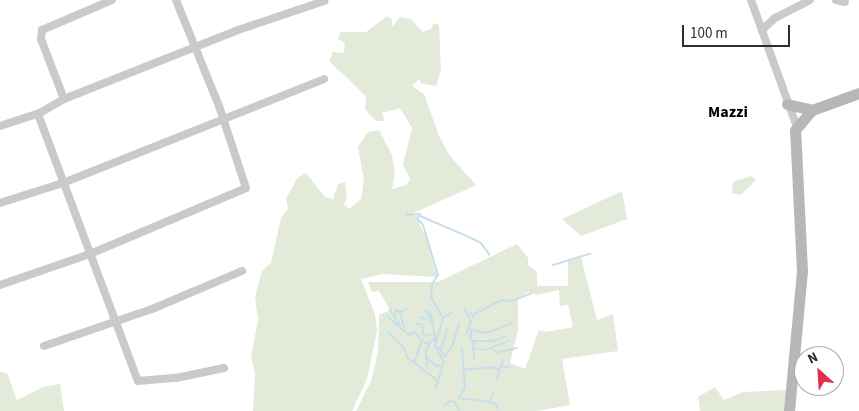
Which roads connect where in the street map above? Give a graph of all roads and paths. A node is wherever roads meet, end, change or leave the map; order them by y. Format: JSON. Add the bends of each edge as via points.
{"nodes":[{"id":1,"x":112,"y":0,"type":"edge"},
{"id":2,"x":176,"y":0,"type":"edge"},
{"id":3,"x":750,"y":0,"type":"edge"},
{"id":4,"x":810,"y":0,"type":"edge"},
{"id":5,"x":836,"y":0,"type":"edge"},
{"id":6,"x":324,"y":1,"type":"dead end"},
{"id":7,"x":845,"y":2,"type":"dead end"},
{"id":8,"x":762,"y":30,"type":"junction"},
{"id":9,"x":195,"y":48,"type":"junction"},
{"id":10,"x":324,"y":79,"type":"dead end"},
{"id":11,"x":859,"y":93,"type":"edge"},
{"id":12,"x":64,"y":99,"type":"junction"},
{"id":13,"x":787,"y":104,"type":"junction"},
{"id":14,"x":812,"y":110,"type":"junction"},
{"id":15,"x":38,"y":114,"type":"junction"},
{"id":16,"x":224,"y":120,"type":"junction"},
{"id":17,"x":0,"y":126,"type":"edge"},
{"id":18,"x":797,"y":127,"type":"junction"},
{"id":19,"x":63,"y":183,"type":"junction"},
{"id":20,"x":0,"y":203,"type":"edge"},
{"id":21,"x":90,"y":254,"type":"junction"},
{"id":22,"x":242,"y":271,"type":"dead end"},
{"id":23,"x":0,"y":285,"type":"edge"},
{"id":24,"x":116,"y":322,"type":"junction"},
{"id":25,"x":44,"y":346,"type":"dead end"},
{"id":26,"x":224,"y":368,"type":"dead end"},
{"id":27,"x":789,"y":411,"type":"edge"}],
"edges":[{"from":1,"to":12,"type":"street","via":[[42,30],[41,39]]},
{"from":2,"to":9,"type":"street"},
{"from":3,"to":8,"type":"street"},
{"from":4,"to":8,"type":"street","via":[[775,18]]},
{"from":5,"to":7,"type":"street"},
{"from":6,"to":9,"type":"street"},
{"from":8,"to":13,"type":"street"},
{"from":9,"to":12,"type":"street"},
{"from":9,"to":16,"type":"street"},
{"from":10,"to":16,"type":"street"},
{"from":11,"to":14,"type":"street"},
{"from":12,"to":15,"type":"street"},
{"from":13,"to":14,"type":"street"},
{"from":13,"to":18,"type":"street"},
{"from":14,"to":18,"type":"street"},
{"from":15,"to":17,"type":"street"},
{"from":15,"to":19,"type":"street"},
{"from":16,"to":19,"type":"street"},
{"from":16,"to":21,"type":"street","via":[[246,188]]},
{"from":18,"to":27,"type":"street","via":[[802,270]]},
{"from":19,"to":20,"type":"street"},
{"from":19,"to":21,"type":"street"},
{"from":21,"to":23,"type":"street"},
{"from":21,"to":24,"type":"street"},
{"from":22,"to":24,"type":"street"},
{"from":24,"to":25,"type":"street"},
{"from":24,"to":26,"type":"street","via":[[138,381],[176,378]]}]}
